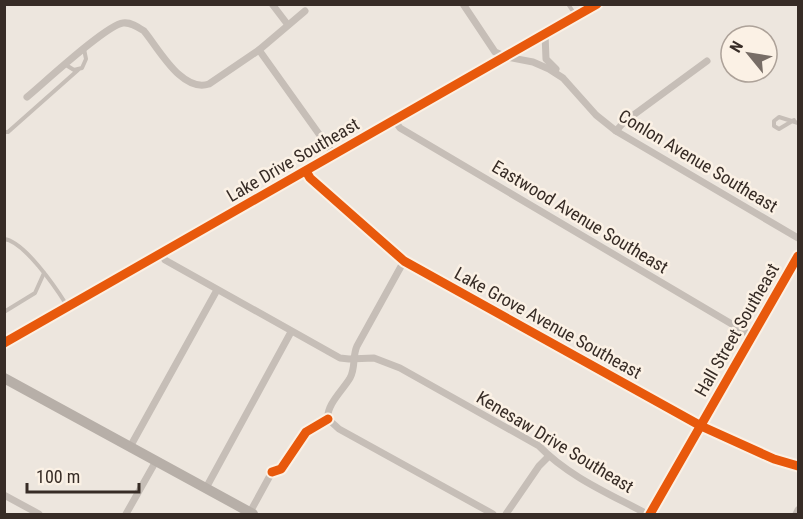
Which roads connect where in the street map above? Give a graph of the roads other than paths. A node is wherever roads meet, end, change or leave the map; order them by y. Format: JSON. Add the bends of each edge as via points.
{"nodes":[{"id":1,"x":272,"y":4,"type":"edge"},
{"id":2,"x":463,"y":4,"type":"edge"},
{"id":3,"x":568,"y":4,"type":"edge"},
{"id":4,"x":597,"y":4,"type":"edge"},
{"id":5,"x":305,"y":11,"type":"dead end"},
{"id":6,"x":576,"y":16,"type":"junction"},
{"id":7,"x":288,"y":26,"type":"junction"},
{"id":8,"x":545,"y":34,"type":"junction"},
{"id":9,"x":84,"y":48,"type":"junction"},
{"id":10,"x":259,"y":50,"type":"junction"},
{"id":11,"x":507,"y":57,"type":"junction"},
{"id":12,"x":707,"y":61,"type":"dead end"},
{"id":13,"x":66,"y":65,"type":"junction"},
{"id":14,"x":78,"y":70,"type":"junction"},
{"id":15,"x":563,"y":78,"type":"junction"},
{"id":16,"x":27,"y":97,"type":"dead end"},
{"id":17,"x":395,"y":121,"type":"junction"},
{"id":18,"x":796,"y":122,"type":"edge"},
{"id":19,"x":616,"y":131,"type":"junction"},
{"id":20,"x":4,"y":132,"type":"edge"},
{"id":21,"x":334,"y":155,"type":"junction"},
{"id":22,"x":306,"y":171,"type":"junction"},
{"id":23,"x":798,"y":238,"type":"edge"},
{"id":24,"x":4,"y":239,"type":"edge"},
{"id":25,"x":162,"y":255,"type":"junction"},
{"id":26,"x":798,"y":255,"type":"edge"},
{"id":27,"x":404,"y":261,"type":"junction"},
{"id":28,"x":44,"y":273,"type":"junction"},
{"id":29,"x":217,"y":290,"type":"junction"},
{"id":30,"x":68,"y":307,"type":"junction"},
{"id":31,"x":4,"y":312,"type":"edge"},
{"id":32,"x":291,"y":332,"type":"junction"},
{"id":33,"x":752,"y":336,"type":"junction"},
{"id":34,"x":4,"y":343,"type":"edge"},
{"id":35,"x":354,"y":358,"type":"junction"},
{"id":36,"x":4,"y":378,"type":"edge"},
{"id":37,"x":701,"y":426,"type":"junction"},
{"id":38,"x":130,"y":447,"type":"junction"},
{"id":39,"x":549,"y":456,"type":"junction"},
{"id":40,"x":156,"y":461,"type":"junction"},
{"id":41,"x":798,"y":466,"type":"edge"},
{"id":42,"x":272,"y":472,"type":"dead end"},
{"id":43,"x":206,"y":489,"type":"junction"},
{"id":44,"x":4,"y":495,"type":"edge"},
{"id":45,"x":798,"y":510,"type":"edge"},
{"id":46,"x":39,"y":514,"type":"edge"},
{"id":47,"x":126,"y":514,"type":"edge"},
{"id":48,"x":251,"y":514,"type":"edge"},
{"id":49,"x":493,"y":514,"type":"edge"},
{"id":50,"x":506,"y":514,"type":"edge"},
{"id":51,"x":649,"y":514,"type":"edge"},
{"id":52,"x":796,"y":514,"type":"edge"}],
"edges":[{"from":1,"to":7,"type":"street"},
{"from":2,"to":11,"type":"street","via":[[495,52]]},
{"from":3,"to":6,"type":"lane"},
{"from":4,"to":6,"type":"main road","name":"Lake Drive Southeast"},
{"from":5,"to":7,"type":"street"},
{"from":6,"to":8,"type":"main road","name":"Lake Drive Southeast"},
{"from":7,"to":10,"type":"street"},
{"from":8,"to":11,"type":"main road","name":"Lake Drive Southeast"},
{"from":8,"to":15,"type":"street","name":"Conlon Avenue Southeast","via":[[546,59]]},
{"from":9,"to":10,"type":"street","via":[[113,27],[129,23],[144,31],[182,79],[202,87]]},
{"from":9,"to":13,"type":"street"},
{"from":9,"to":14,"type":"lane","via":[[86,59]]},
{"from":10,"to":21,"type":"street"},
{"from":11,"to":15,"type":"street","name":"Conlon Avenue Southeast","via":[[533,62]]},
{"from":11,"to":17,"type":"main road","name":"Lake Drive Southeast"},
{"from":12,"to":19,"type":"street"},
{"from":13,"to":14,"type":"lane"},
{"from":13,"to":16,"type":"street"},
{"from":14,"to":20,"type":"lane"},
{"from":15,"to":19,"type":"street","name":"Conlon Avenue Southeast"},
{"from":17,"to":21,"type":"main road","name":"Lake Drive Southeast"},
{"from":17,"to":33,"type":"street","name":"Eastwood Avenue Southeast","via":[[400,128]]},
{"from":18,"to":18,"type":"lane","via":[[779,117],[774,126],[779,129]]},
{"from":19,"to":23,"type":"street","name":"Conlon Avenue Southeast"},
{"from":21,"to":22,"type":"main road","name":"Lake Drive Southeast"},
{"from":22,"to":25,"type":"main road","name":"Lake Drive Southeast"},
{"from":22,"to":27,"type":"street","name":"Lake Grove Avenue Southeast","via":[[309,178]]},
{"from":24,"to":28,"type":"lane","via":[[17,244]]},
{"from":25,"to":29,"type":"street","name":"Kenesaw Drive Southeast"},
{"from":25,"to":30,"type":"main road","name":"Lake Drive Southeast"},
{"from":26,"to":33,"type":"main road","name":"Hall Street Southeast"},
{"from":27,"to":35,"type":"street"},
{"from":27,"to":37,"type":"street","name":"Lake Grove Avenue Southeast"},
{"from":28,"to":30,"type":"lane"},
{"from":28,"to":31,"type":"lane","via":[[35,293]]},
{"from":29,"to":32,"type":"street","name":"Kenesaw Drive Southeast"},
{"from":29,"to":38,"type":"street"},
{"from":30,"to":34,"type":"main road","name":"Lake Drive Southeast"},
{"from":32,"to":35,"type":"street","name":"Kenesaw Drive Southeast","via":[[340,358]]},
{"from":32,"to":43,"type":"street"},
{"from":33,"to":37,"type":"main road","name":"Hall Street Southeast"},
{"from":35,"to":39,"type":"street","name":"Kenesaw Drive Southeast","via":[[374,357],[400,368],[539,446]]},
{"from":35,"to":49,"type":"street","via":[[355,367],[329,409],[328,420]]},
{"from":36,"to":38,"type":"main road"},
{"from":37,"to":41,"type":"street","name":"Lake Grove Avenue Southeast"},
{"from":37,"to":51,"type":"main road","name":"Hall Street Southeast"},
{"from":38,"to":40,"type":"main road"},
{"from":39,"to":50,"type":"street"},
{"from":39,"to":51,"type":"street","name":"Kenesaw Drive Southeast","via":[[571,473]]},
{"from":40,"to":43,"type":"main road"},
{"from":40,"to":47,"type":"street"},
{"from":42,"to":48,"type":"street"},
{"from":43,"to":48,"type":"main road"},
{"from":44,"to":46,"type":"street"},
{"from":45,"to":52,"type":"street"}]}
